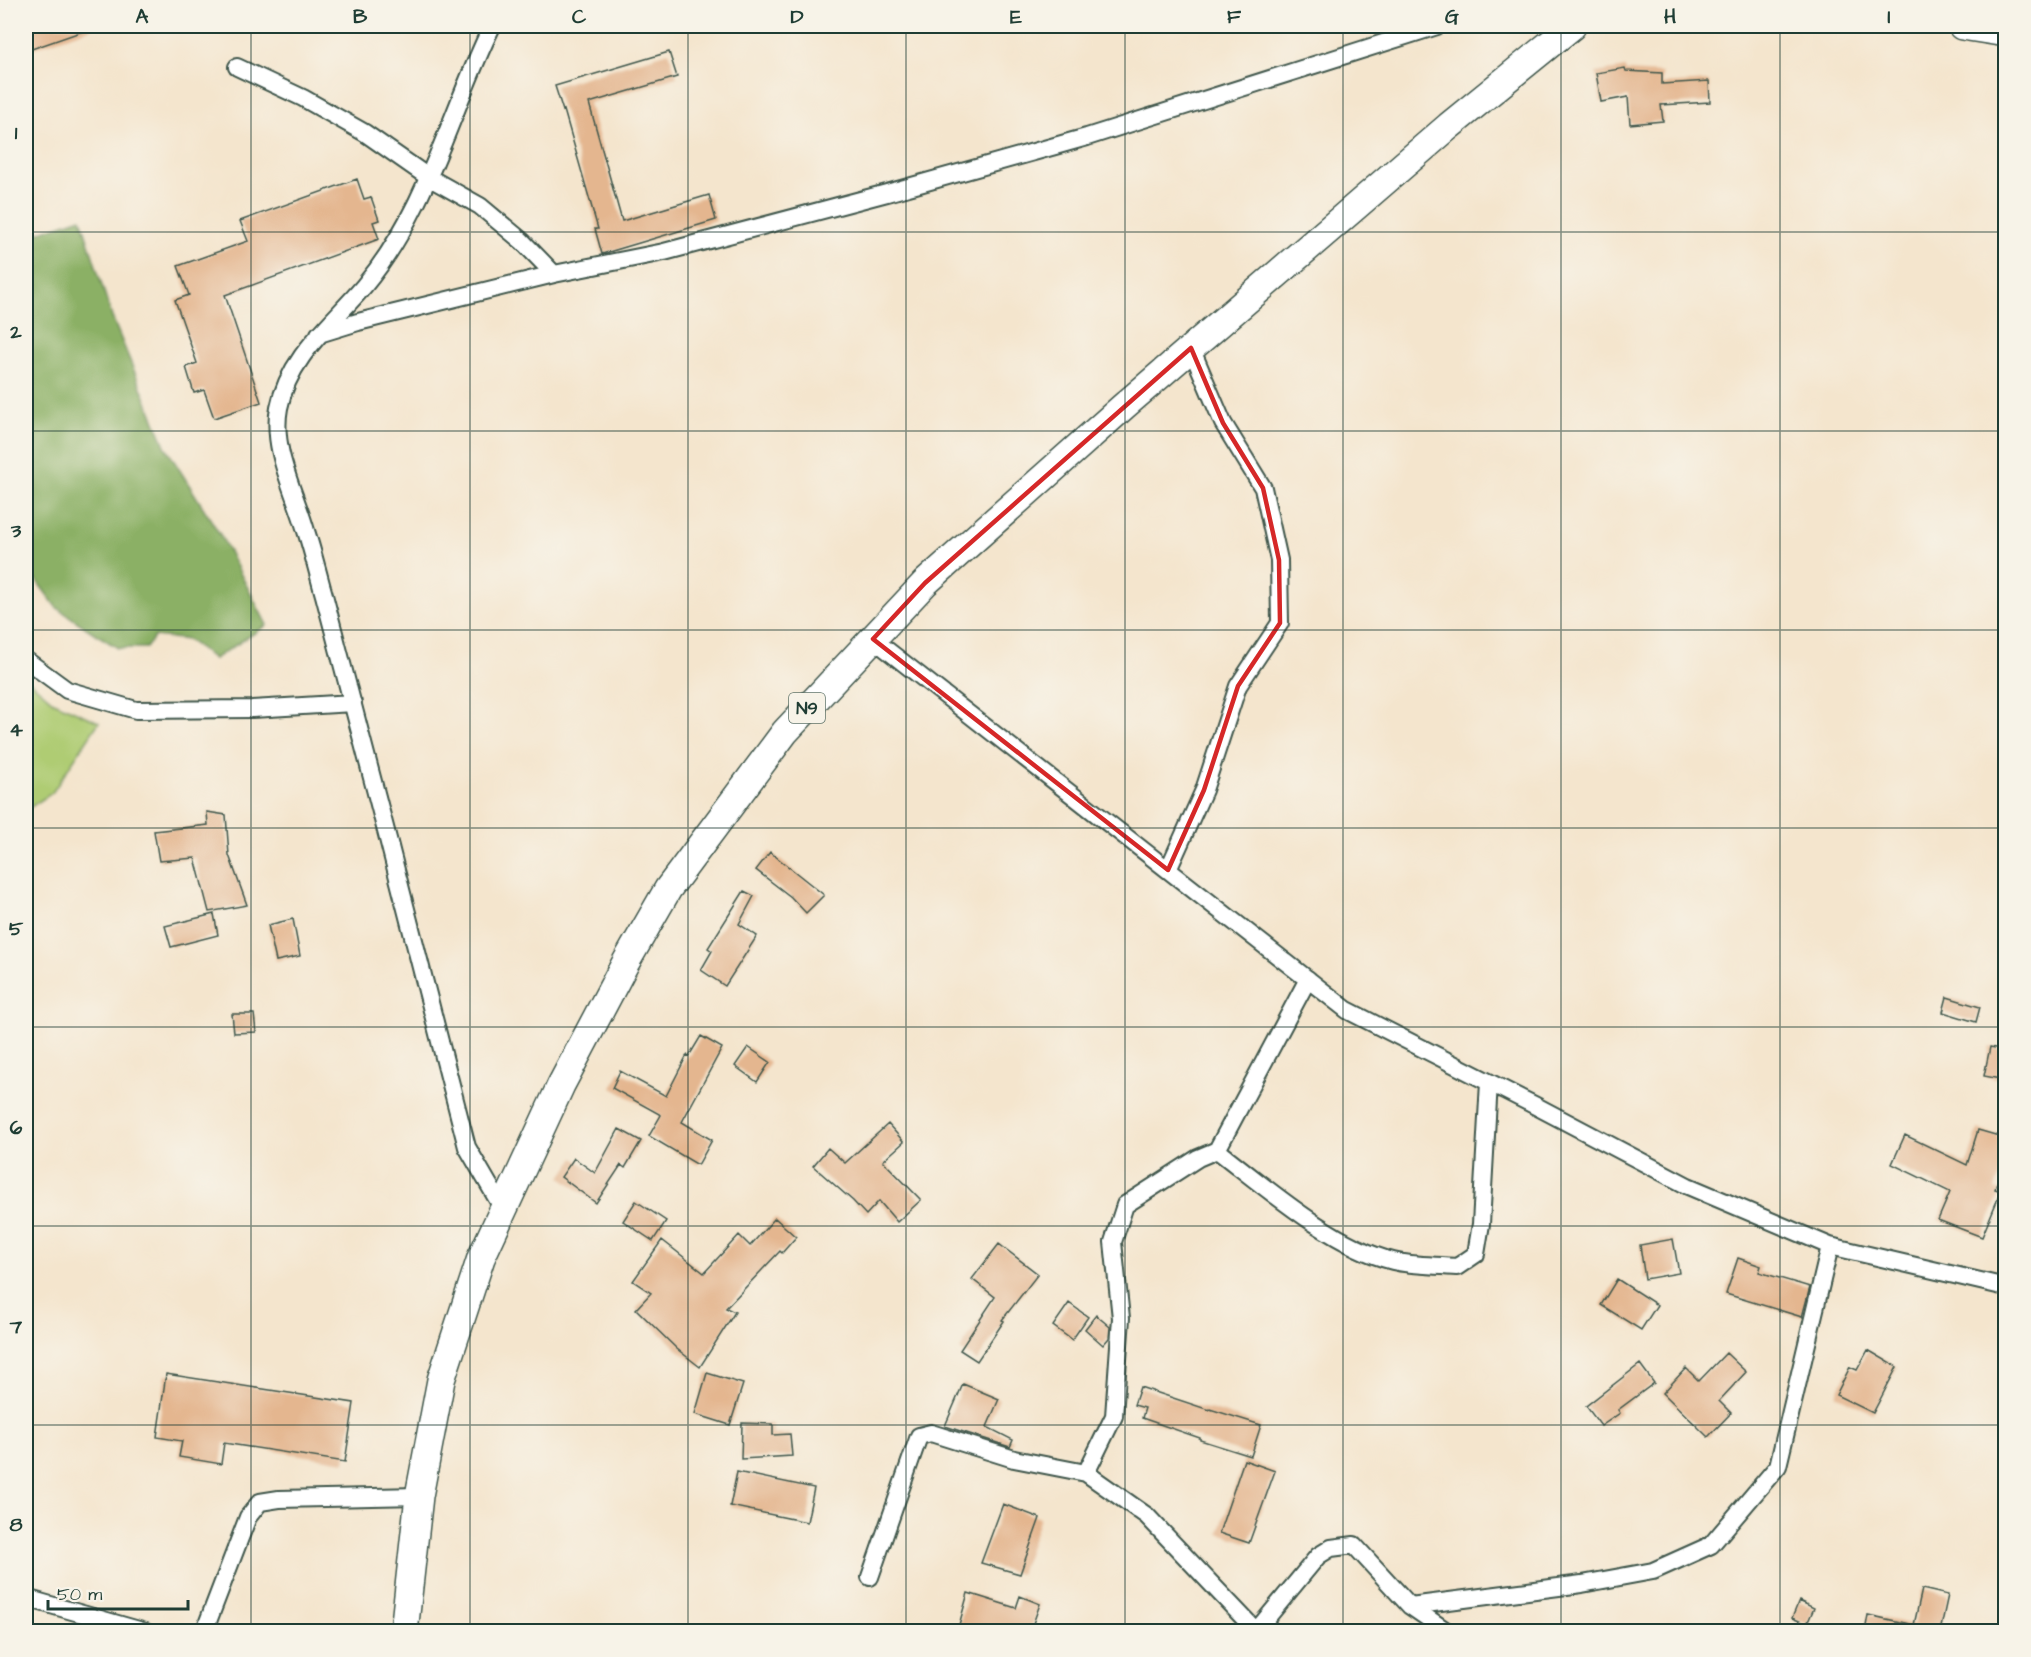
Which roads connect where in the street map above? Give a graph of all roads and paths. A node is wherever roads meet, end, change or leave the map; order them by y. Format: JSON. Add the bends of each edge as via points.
{"nodes":[{"id":1,"x":492,"y":26,"type":"edge"},
{"id":2,"x":1437,"y":26,"type":"edge"},
{"id":3,"x":1572,"y":26,"type":"edge"},
{"id":4,"x":1962,"y":26,"type":"edge"},
{"id":5,"x":2006,"y":33,"type":"edge"},
{"id":6,"x":237,"y":67,"type":"dead end"},
{"id":7,"x":428,"y":177,"type":"junction"},
{"id":8,"x":554,"y":274,"type":"junction"},
{"id":9,"x":318,"y":334,"type":"junction"},
{"id":10,"x":1191,"y":348,"type":"junction"},
{"id":11,"x":873,"y":639,"type":"junction"},
{"id":12,"x":26,"y":660,"type":"edge"},
{"id":13,"x":352,"y":703,"type":"junction"},
{"id":14,"x":1168,"y":870,"type":"junction"},
{"id":15,"x":1308,"y":979,"type":"junction"},
{"id":16,"x":1490,"y":1082,"type":"junction"},
{"id":17,"x":1217,"y":1150,"type":"junction"},
{"id":18,"x":503,"y":1209,"type":"junction"},
{"id":19,"x":1830,"y":1246,"type":"junction"},
{"id":20,"x":2006,"y":1287,"type":"edge"},
{"id":21,"x":1086,"y":1473,"type":"junction"},
{"id":22,"x":418,"y":1497,"type":"junction"},
{"id":23,"x":870,"y":1577,"type":"dead end"},
{"id":24,"x":26,"y":1598,"type":"edge"},
{"id":25,"x":1410,"y":1606,"type":"junction"},
{"id":26,"x":1257,"y":1631,"type":"edge"},
{"id":27,"x":146,"y":1632,"type":"edge"},
{"id":28,"x":204,"y":1632,"type":"edge"},
{"id":29,"x":404,"y":1632,"type":"edge"},
{"id":30,"x":1448,"y":1632,"type":"edge"}],
"edges":[{"from":1,"to":7,"type":"street"},
{"from":2,"to":8,"type":"street","via":[[1087,137],[675,249]]},
{"from":3,"to":10,"type":"highway","number":"N9","via":[[1449,126]]},
{"from":4,"to":5,"type":"highway"},
{"from":6,"to":7,"type":"street","via":[[365,133]]},
{"from":7,"to":8,"type":"street","via":[[480,207],[522,240]]},
{"from":7,"to":9,"type":"street","via":[[403,229],[365,285]]},
{"from":8,"to":9,"type":"street"},
{"from":9,"to":13,"type":"street","via":[[288,377],[278,410],[279,446]]},
{"from":10,"to":11,"type":"highway","number":"N9","via":[[925,584]]},
{"from":10,"to":14,"type":"street","via":[[1223,423],[1263,488],[1279,560],[1280,623],[1238,686],[1204,790]]},
{"from":11,"to":14,"type":"street"},
{"from":11,"to":18,"type":"highway","number":"N9","via":[[785,732],[668,889],[561,1085]]},
{"from":12,"to":13,"type":"street","via":[[67,690],[136,710]]},
{"from":13,"to":18,"type":"street","via":[[467,1147]]},
{"from":14,"to":15,"type":"street"},
{"from":15,"to":16,"type":"street","via":[[1347,1010]]},
{"from":15,"to":17,"type":"street"},
{"from":16,"to":17,"type":"street","via":[[1476,1254],[1457,1268],[1392,1261],[1351,1245],[1293,1208]]},
{"from":16,"to":19,"type":"street","via":[[1689,1186]]},
{"from":17,"to":21,"type":"street","via":[[1197,1158],[1125,1206],[1113,1242],[1120,1318],[1114,1416]]},
{"from":18,"to":22,"type":"highway","number":"N9","via":[[481,1258],[441,1380]]},
{"from":19,"to":20,"type":"street"},
{"from":19,"to":25,"type":"street","via":[[1778,1466],[1711,1545],[1653,1571]]},
{"from":21,"to":23,"type":"street","via":[[1014,1458],[931,1433],[919,1436]]},
{"from":21,"to":26,"type":"street","via":[[1147,1516]]},
{"from":22,"to":28,"type":"street","via":[[260,1502],[248,1517]]},
{"from":22,"to":29,"type":"highway","number":"N9"},
{"from":24,"to":27,"type":"street"},
{"from":25,"to":26,"type":"street","via":[[1354,1545],[1331,1548],[1318,1556]]},
{"from":25,"to":30,"type":"street"}]}
